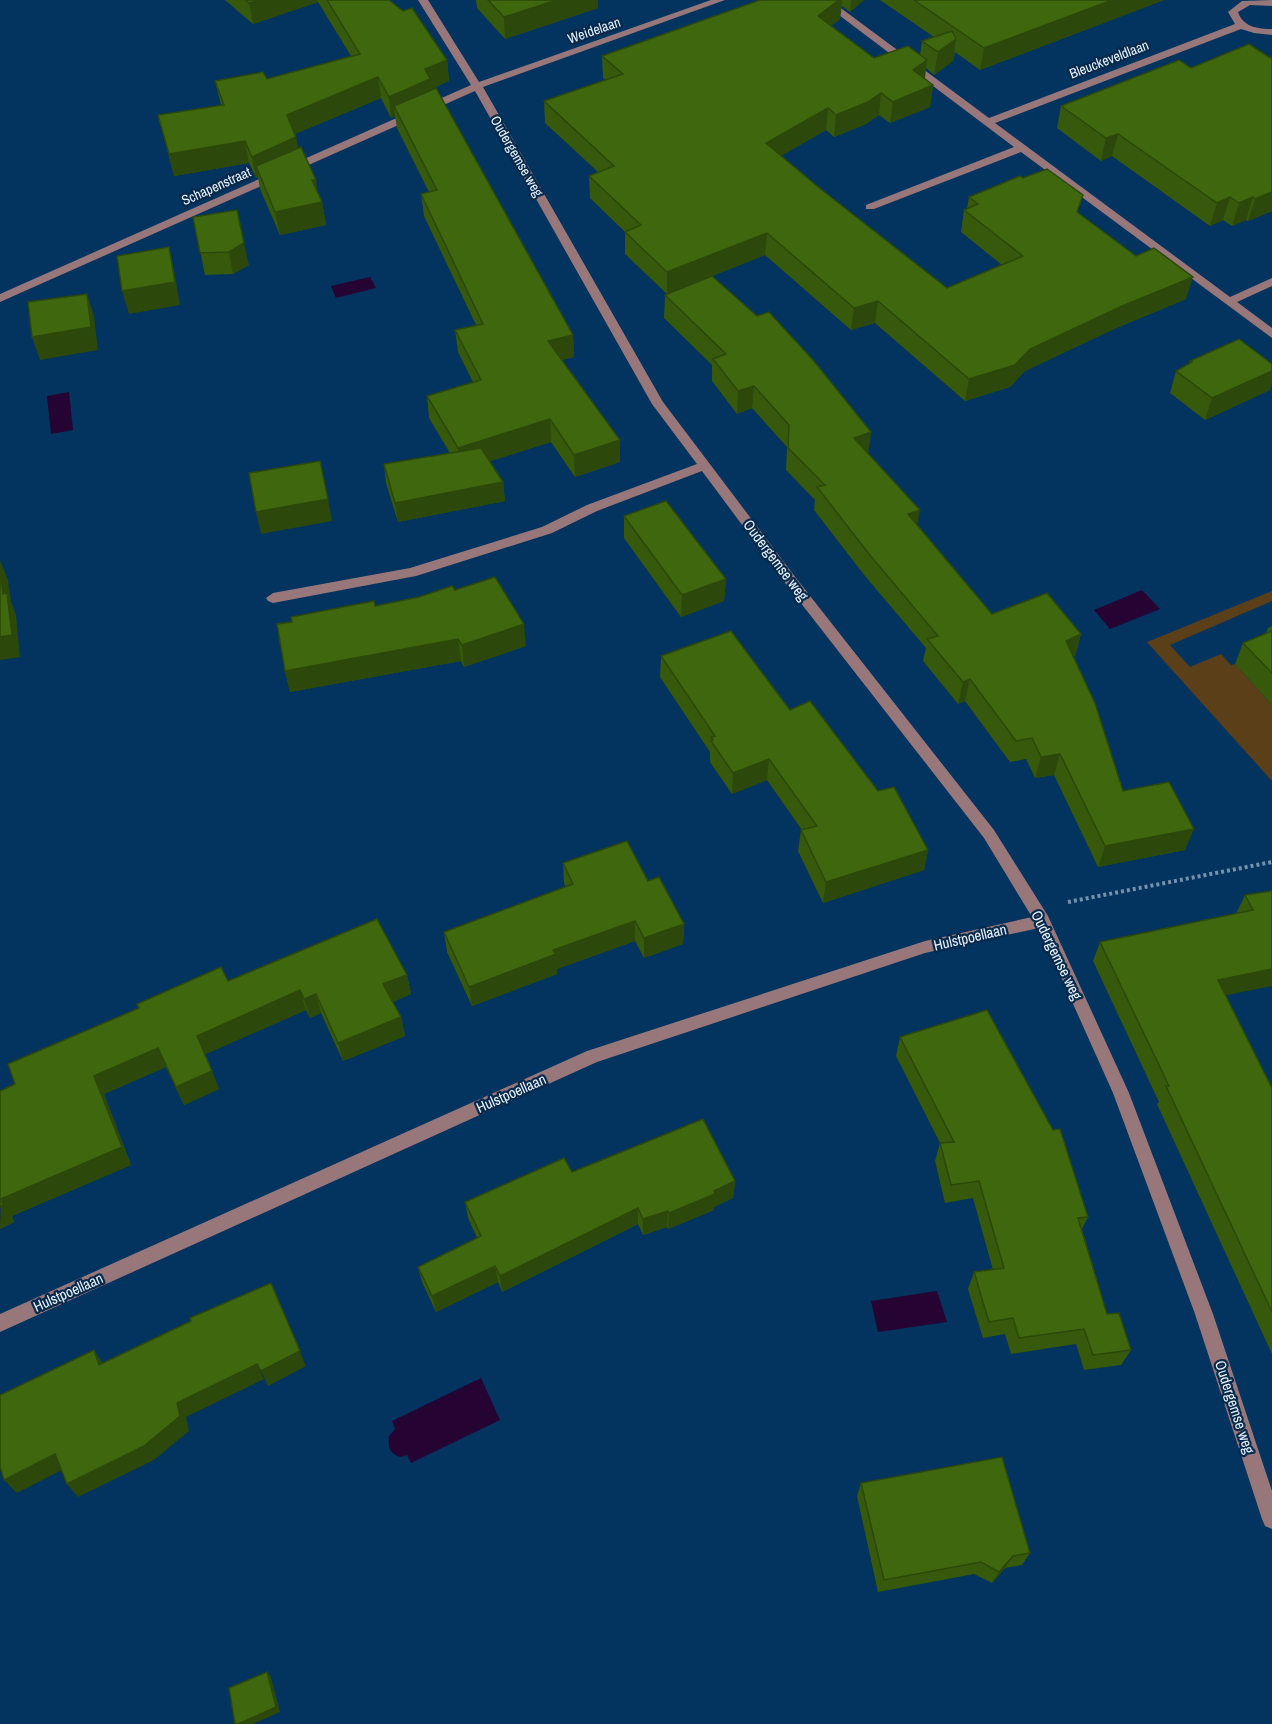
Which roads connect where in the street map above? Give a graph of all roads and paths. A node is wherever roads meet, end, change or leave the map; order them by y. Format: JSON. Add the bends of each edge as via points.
{"nodes":[{"id":1,"x":423,"y":0,"type":"edge"},
{"id":2,"x":720,"y":0,"type":"edge"},
{"id":3,"x":824,"y":0,"type":"edge"},
{"id":4,"x":1272,"y":3,"type":"edge"},
{"id":5,"x":1241,"y":25,"type":"junction"},
{"id":6,"x":1272,"y":32,"type":"edge"},
{"id":7,"x":477,"y":86,"type":"junction"},
{"id":8,"x":988,"y":122,"type":"junction"},
{"id":9,"x":1021,"y":148,"type":"junction"},
{"id":10,"x":870,"y":207,"type":"dead end"},
{"id":11,"x":1272,"y":282,"type":"edge"},
{"id":12,"x":0,"y":298,"type":"edge"},
{"id":13,"x":1230,"y":301,"type":"junction"},
{"id":14,"x":1272,"y":334,"type":"edge"},
{"id":15,"x":704,"y":466,"type":"junction"},
{"id":16,"x":273,"y":598,"type":"dead end"},
{"id":17,"x":1272,"y":862,"type":"edge"},
{"id":18,"x":1043,"y":921,"type":"junction"},
{"id":19,"x":0,"y":1323,"type":"edge"},
{"id":20,"x":1272,"y":1520,"type":"edge"}],
"edges":[{"from":1,"to":7,"type":"street","name":"Oudergemse weg"},
{"from":2,"to":7,"type":"street","name":"Weidelaan"},
{"from":3,"to":8,"type":"street"},
{"from":4,"to":5,"type":"street","via":[[1253,1],[1239,5],[1233,12]]},
{"from":5,"to":6,"type":"street"},
{"from":5,"to":8,"type":"street","name":"Bleuckeveldlaan"},
{"from":7,"to":12,"type":"street","name":"Schapenstraat"},
{"from":7,"to":15,"type":"street","name":"Oudergemse weg","via":[[658,404]]},
{"from":8,"to":9,"type":"street"},
{"from":9,"to":10,"type":"street"},
{"from":9,"to":13,"type":"street"},
{"from":11,"to":13,"type":"street"},
{"from":13,"to":14,"type":"street"},
{"from":15,"to":16,"type":"street","via":[[592,508],[547,530],[431,567]]},
{"from":15,"to":18,"type":"street","name":"Oudergemse weg","via":[[989,834]]},
{"from":17,"to":18,"type":"path","via":[[1068,902]]},
{"from":18,"to":19,"type":"street","name":"Hulstpoellaan","via":[[925,947],[593,1056]]},
{"from":18,"to":20,"type":"street","name":"Oudergemse weg","via":[[1121,1093],[1204,1314]]}]}
